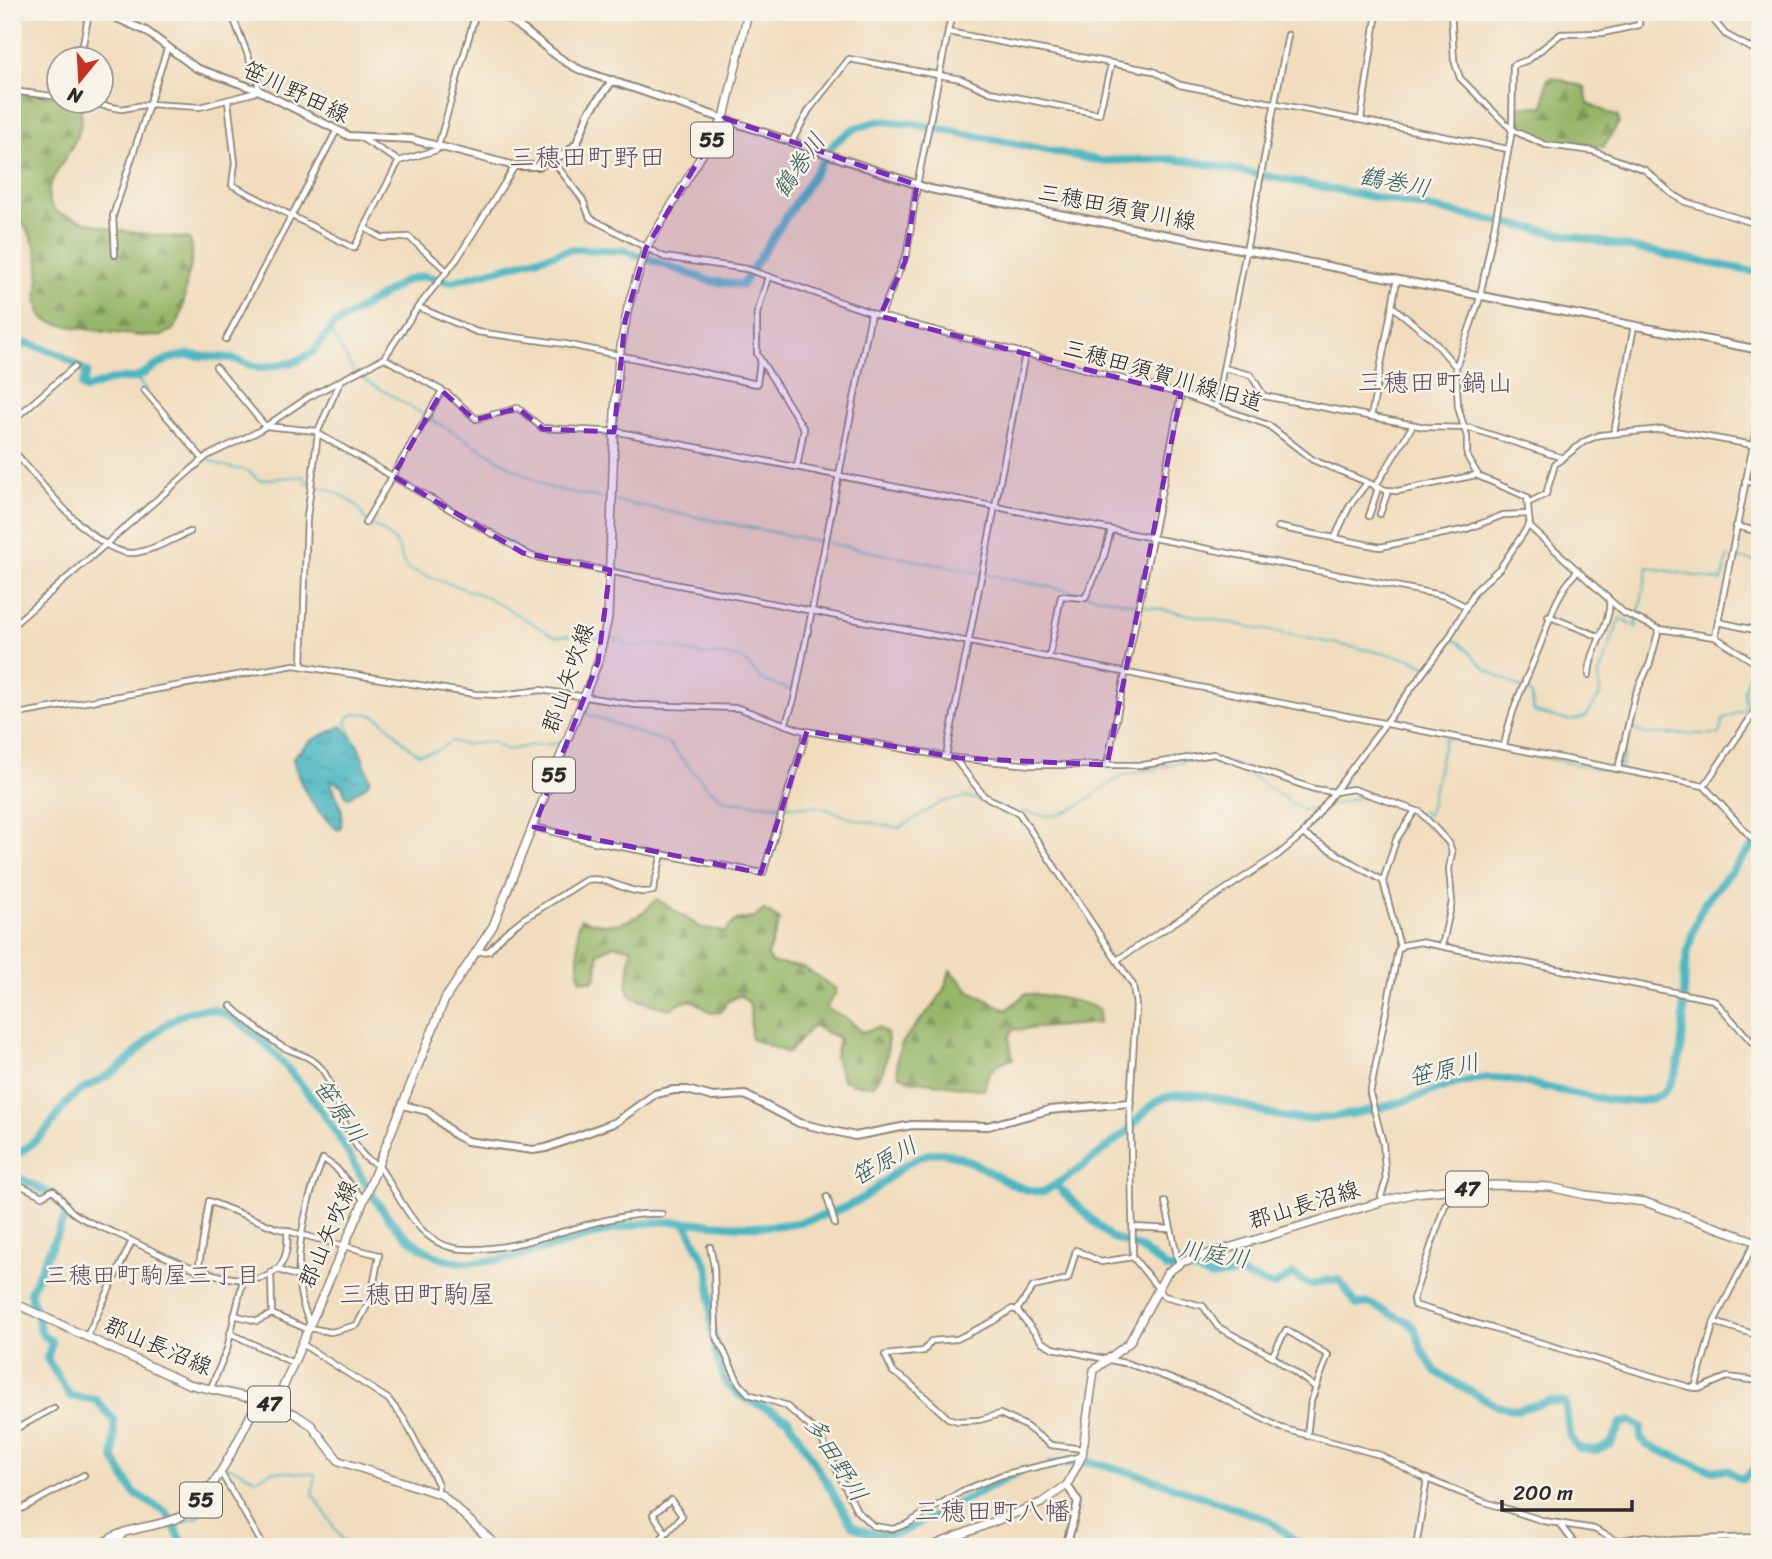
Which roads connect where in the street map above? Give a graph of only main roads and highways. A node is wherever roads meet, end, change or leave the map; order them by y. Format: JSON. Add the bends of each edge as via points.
{"nodes":[{"id":1,"x":748,"y":12,"type":"edge"},
{"id":2,"x":1758,"y":1242,"type":"edge"},
{"id":3,"x":12,"y":1302,"type":"edge"},
{"id":4,"x":258,"y":1401,"type":"junction"},
{"id":5,"x":275,"y":1406,"type":"junction"},
{"id":6,"x":495,"y":1546,"type":"edge"},
{"id":7,"x":99,"y":1547,"type":"edge"},
{"id":8,"x":930,"y":1547,"type":"edge"}],
"edges":[{"from":1,"to":5,"type":"main road","name":"郡山矢吹線","number":"55","via":[[724,118],[644,256],[628,307],[614,432],[606,633],[493,926],[445,999]]},
{"from":2,"to":8,"type":"main road","name":"郡山長沼線","number":"47","via":[[1645,1202],[1534,1185],[1416,1194],[1384,1201],[1178,1264],[1167,1273],[1129,1343],[1094,1370],[1082,1452],[1070,1482],[1041,1503]]},
{"from":3,"to":4,"type":"main road","name":"郡山長沼線","number":"47","via":[[188,1384]]},
{"from":4,"to":5,"type":"main road","name":"郡山長沼線","number":"47"},
{"from":4,"to":7,"type":"main road","number":"55","via":[[200,1501],[184,1515],[124,1532]]},
{"from":5,"to":6,"type":"main road","name":"郡山長沼線","number":"47","via":[[308,1422],[339,1461],[438,1493]]}]}
